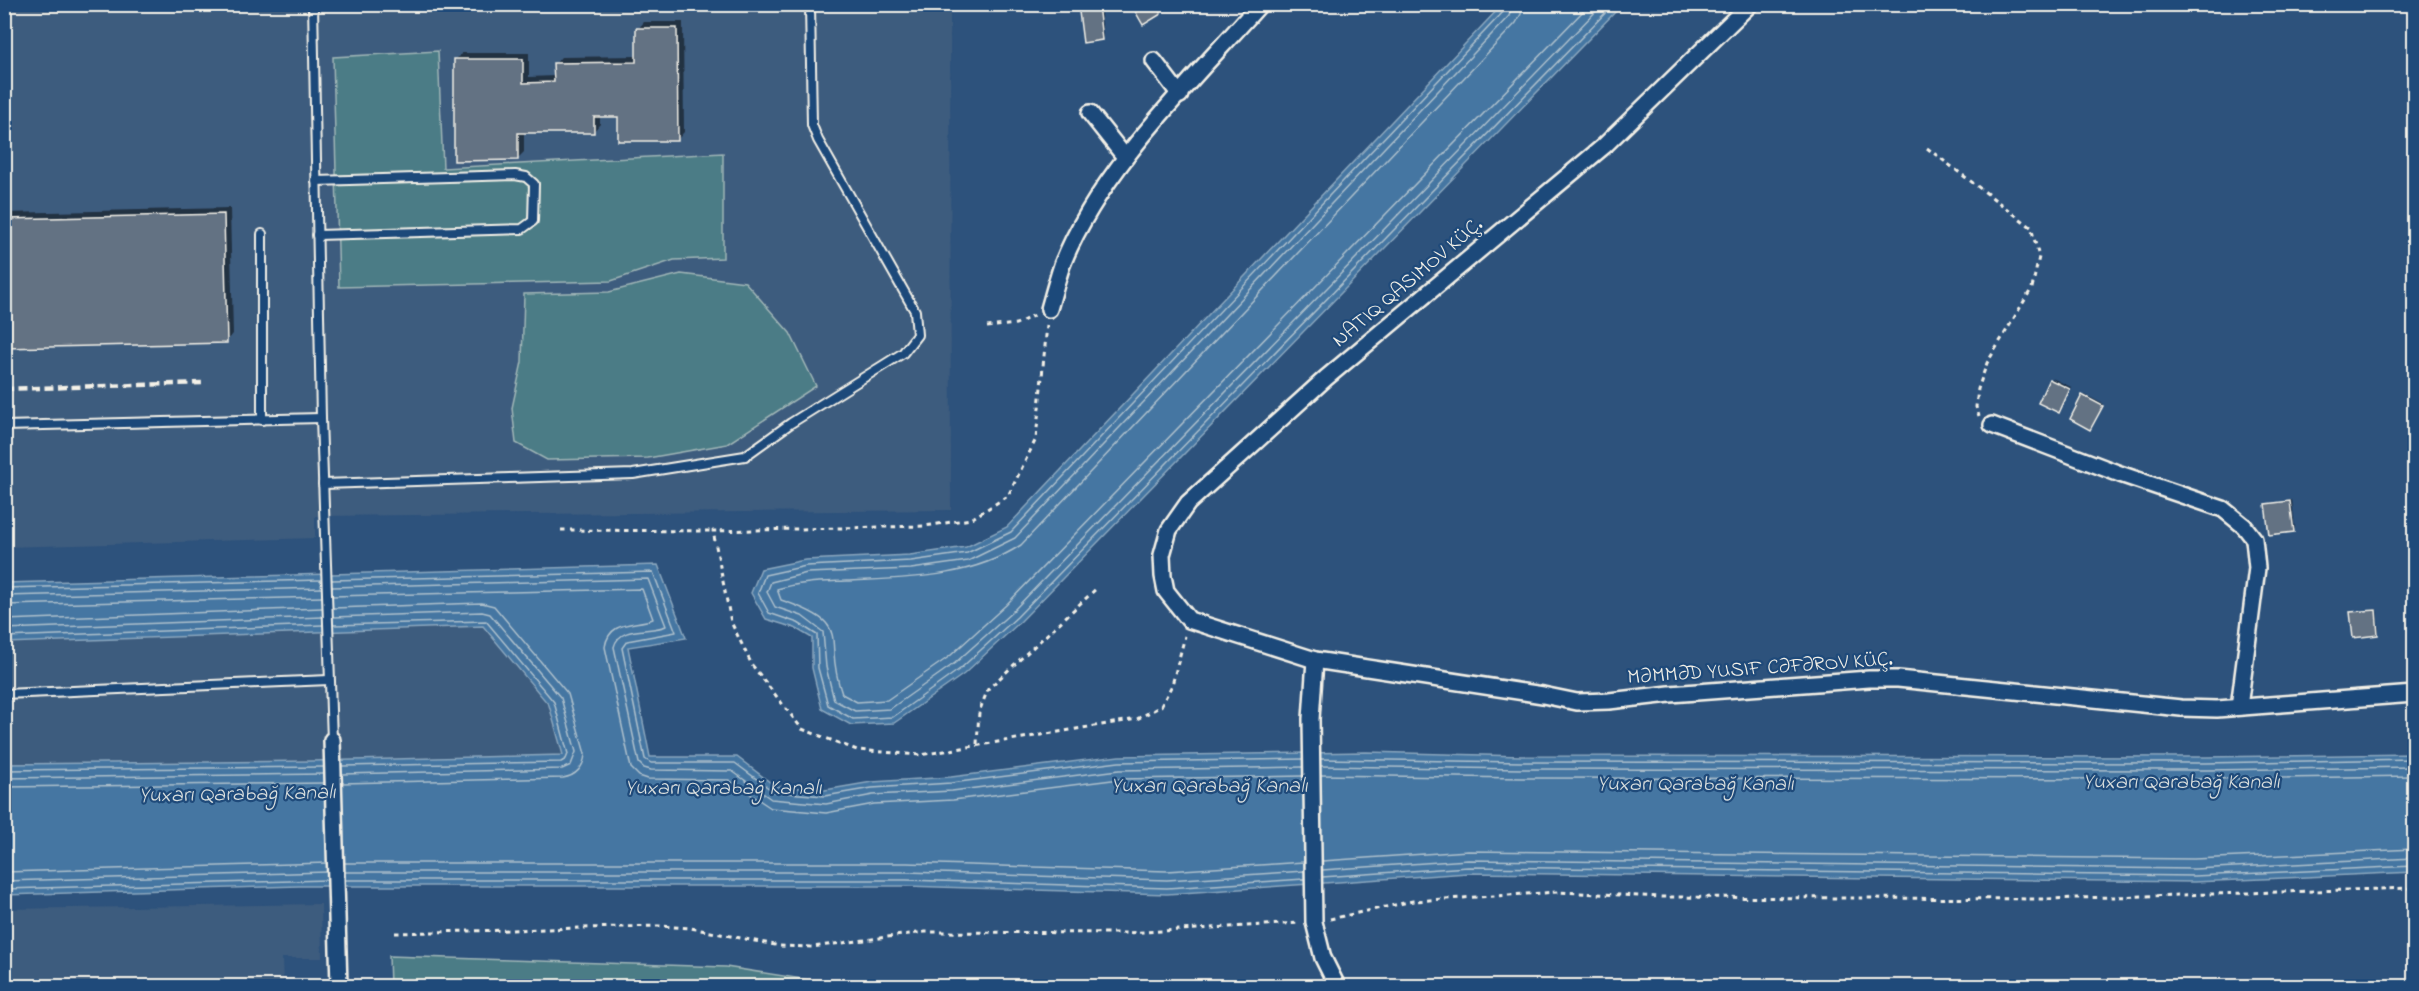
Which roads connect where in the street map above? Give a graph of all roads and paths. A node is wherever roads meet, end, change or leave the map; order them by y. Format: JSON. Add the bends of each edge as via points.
{"nodes":[{"id":1,"x":313,"y":4,"type":"edge"},
{"id":2,"x":810,"y":4,"type":"edge"},
{"id":3,"x":1260,"y":4,"type":"edge"},
{"id":4,"x":1750,"y":4,"type":"edge"},
{"id":5,"x":1154,"y":61,"type":"dead end"},
{"id":6,"x":1180,"y":95,"type":"junction"},
{"id":7,"x":1090,"y":113,"type":"dead end"},
{"id":8,"x":1927,"y":148,"type":"dead end"},
{"id":9,"x":1125,"y":157,"type":"junction"},
{"id":10,"x":316,"y":181,"type":"junction"},
{"id":11,"x":261,"y":234,"type":"dead end"},
{"id":12,"x":317,"y":235,"type":"junction"},
{"id":13,"x":1048,"y":309,"type":"junction"},
{"id":14,"x":987,"y":327,"type":"dead end"},
{"id":15,"x":321,"y":418,"type":"junction"},
{"id":16,"x":262,"y":420,"type":"junction"},
{"id":17,"x":1992,"y":425,"type":"joint"},
{"id":18,"x":4,"y":426,"type":"edge"},
{"id":19,"x":323,"y":484,"type":"junction"},
{"id":20,"x":561,"y":530,"type":"dead end"},
{"id":21,"x":713,"y":531,"type":"junction"},
{"id":22,"x":1097,"y":588,"type":"dead end"},
{"id":23,"x":1189,"y":620,"type":"junction"},
{"id":24,"x":1315,"y":660,"type":"junction"},
{"id":25,"x":329,"y":680,"type":"junction"},
{"id":26,"x":4,"y":694,"type":"edge"},
{"id":27,"x":2415,"y":694,"type":"edge"},
{"id":28,"x":2239,"y":707,"type":"junction"},
{"id":29,"x":332,"y":740,"type":"joint"},
{"id":30,"x":977,"y":744,"type":"junction"},
{"id":31,"x":2415,"y":888,"type":"edge"},
{"id":32,"x":1314,"y":922,"type":"junction"},
{"id":33,"x":395,"y":933,"type":"dead end"},
{"id":34,"x":339,"y":987,"type":"edge"},
{"id":35,"x":1337,"y":987,"type":"edge"}],
"edges":[{"from":1,"to":10,"type":"lane"},
{"from":2,"to":19,"type":"lane","via":[[812,124],[915,312],[917,336],[903,353],[745,456],[633,474]]},
{"from":3,"to":6,"type":"street"},
{"from":4,"to":23,"type":"street","via":[[1604,146],[1326,378],[1188,503],[1168,530],[1162,555],[1166,591]]},
{"from":5,"to":6,"type":"street"},
{"from":6,"to":9,"type":"street"},
{"from":7,"to":9,"type":"street"},
{"from":8,"to":17,"type":"path","via":[[2031,227],[2039,257],[2032,288],[1988,363],[1978,388],[1979,417]]},
{"from":9,"to":13,"type":"street","via":[[1076,236]]},
{"from":10,"to":12,"type":"lane"},
{"from":10,"to":12,"type":"lane","via":[[515,175],[534,184],[535,203],[533,221],[522,229]]},
{"from":11,"to":16,"type":"lane"},
{"from":12,"to":15,"type":"lane"},
{"from":13,"to":14,"type":"path","via":[[1016,324]]},
{"from":13,"to":21,"type":"path","via":[[1036,439],[1008,496],[971,519],[925,526]]},
{"from":15,"to":16,"type":"lane"},
{"from":15,"to":19,"type":"lane"},
{"from":16,"to":18,"type":"lane"},
{"from":17,"to":28,"type":"street","via":[[2223,509],[2244,526],[2254,539],[2257,568]]},
{"from":19,"to":25,"type":"lane"},
{"from":20,"to":21,"type":"path"},
{"from":21,"to":30,"type":"path","via":[[731,622],[752,665],[802,729],[857,750],[920,755]]},
{"from":22,"to":30,"type":"path","via":[[988,689],[979,712]]},
{"from":23,"to":24,"type":"street","name":"MƏMMƏD YUSIF CƏFƏROV KÜÇ."},
{"from":23,"to":30,"type":"path","via":[[1172,685],[1161,706],[1137,719]]},
{"from":24,"to":28,"type":"street","name":"MƏMMƏD YUSIF CƏFƏROV KÜÇ.","via":[[1577,702],[1898,679],[2181,708]]},
{"from":24,"to":32,"type":"street","via":[[1311,719]]},
{"from":25,"to":26,"type":"lane"},
{"from":25,"to":29,"type":"lane"},
{"from":27,"to":28,"type":"street","name":"MƏMMƏD YUSIF CƏFƏROV KÜÇ."},
{"from":29,"to":34,"type":"street"},
{"from":31,"to":32,"type":"path","via":[[2045,899],[1661,897],[1558,892],[1413,901]]},
{"from":32,"to":33,"type":"path","via":[[1126,933],[925,932],[812,947],[780,946],[691,928],[659,926]]},
{"from":32,"to":35,"type":"street","via":[[1323,958]]}]}
